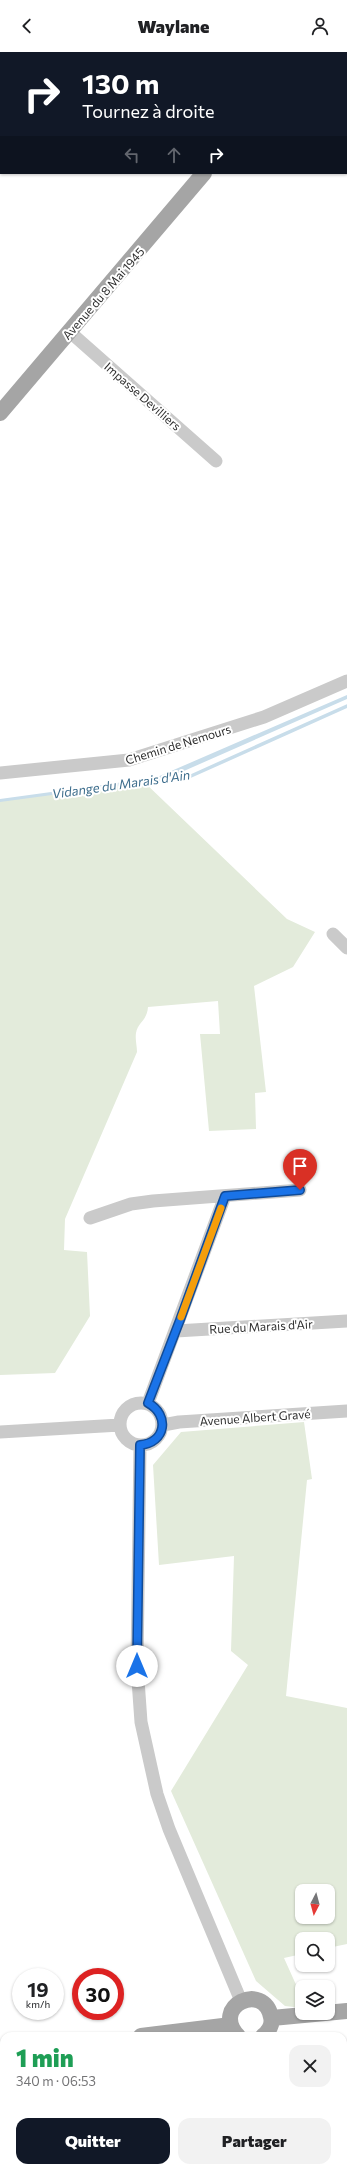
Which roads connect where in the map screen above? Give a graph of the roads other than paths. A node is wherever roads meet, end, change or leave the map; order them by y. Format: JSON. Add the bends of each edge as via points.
{"nodes":[{"id":1,"x":203,"y":174,"type":"edge"},
{"id":2,"x":70,"y":332,"type":"junction"},
{"id":3,"x":0,"y":413,"type":"edge"},
{"id":4,"x":216,"y":460,"type":"dead end"},
{"id":5,"x":347,"y":681,"type":"edge"},
{"id":6,"x":0,"y":773,"type":"edge"},
{"id":7,"x":333,"y":934,"type":"dead end"},
{"id":8,"x":347,"y":948,"type":"edge"},
{"id":9,"x":300,"y":1190,"type":"dead end"},
{"id":10,"x":225,"y":1196,"type":"junction"},
{"id":11,"x":90,"y":1218,"type":"dead end"},
{"id":12,"x":347,"y":1321,"type":"edge"},
{"id":13,"x":176,"y":1331,"type":"junction"},
{"id":14,"x":148,"y":1403,"type":"junction"},
{"id":15,"x":347,"y":1411,"type":"edge"},
{"id":16,"x":120,"y":1425,"type":"junction"},
{"id":17,"x":162,"y":1425,"type":"junction"},
{"id":18,"x":0,"y":1432,"type":"edge"},
{"id":19,"x":140,"y":1445,"type":"junction"},
{"id":20,"x":241,"y":2001,"type":"junction"},
{"id":21,"x":347,"y":2011,"type":"edge"},
{"id":22,"x":272,"y":2018,"type":"junction"},
{"id":23,"x":234,"y":2031,"type":"edge"},
{"id":24,"x":215,"y":2032,"type":"edge"},
{"id":25,"x":266,"y":2032,"type":"edge"}],
"edges":[{"from":1,"to":2,"type":"main road","name":"Avenue du 8 Mai 1945"},
{"from":2,"to":3,"type":"main road","name":"Avenue du 8 Mai 1945"},
{"from":2,"to":4,"type":"street","name":"Impasse Devilliers"},
{"from":5,"to":6,"type":"street","name":"Chemin de Nemours","via":[[264,717],[128,760]]},
{"from":7,"to":8,"type":"street"},
{"from":9,"to":10,"type":"street"},
{"from":10,"to":11,"type":"street","via":[[131,1204]]},
{"from":10,"to":13,"type":"street"},
{"from":12,"to":13,"type":"street","name":"Rue du Marais d'Air"},
{"from":13,"to":14,"type":"street"},
{"from":14,"to":16,"type":"street","via":[[128,1407]]},
{"from":14,"to":17,"type":"street","via":[[159,1412]]},
{"from":15,"to":17,"type":"street","name":"Avenue Albert Gravé"},
{"from":16,"to":18,"type":"street"},
{"from":16,"to":19,"type":"street","via":[[128,1441]]},
{"from":17,"to":19,"type":"street","via":[[158,1437]]},
{"from":19,"to":20,"type":"street","via":[[137,1666],[141,1722],[157,1794]]},
{"from":20,"to":22,"type":"main road","via":[[257,2000],[269,2010]]},
{"from":20,"to":23,"type":"main road","via":[[232,2011]]},
{"from":21,"to":22,"type":"main road"},
{"from":22,"to":25,"type":"main road"},
{"from":23,"to":24,"type":"main road"}]}
